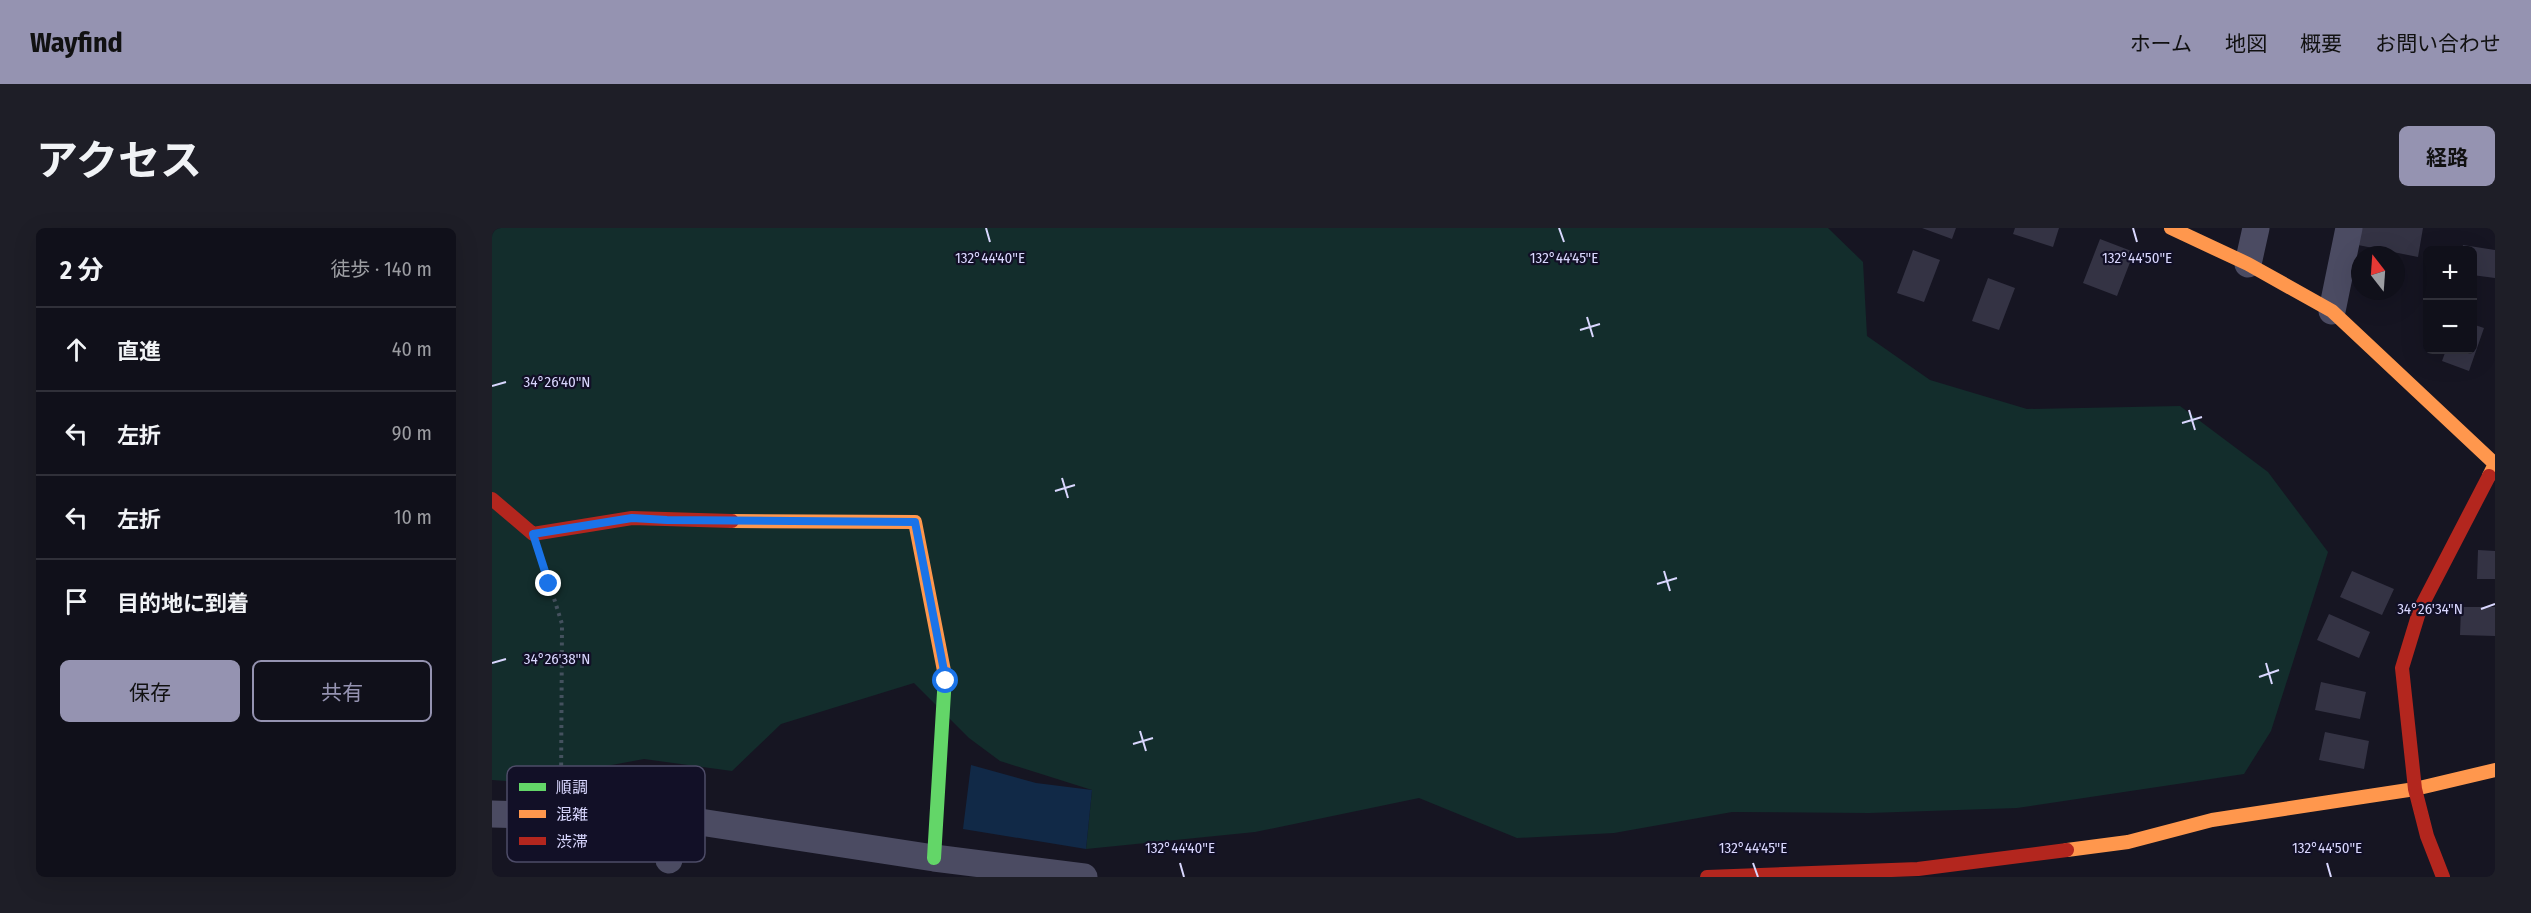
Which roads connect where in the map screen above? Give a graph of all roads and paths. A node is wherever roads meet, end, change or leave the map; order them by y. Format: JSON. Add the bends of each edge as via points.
{"nodes":[{"id":1,"x":2171,"y":228,"type":"edge"},
{"id":2,"x":2256,"y":228,"type":"edge"},
{"id":3,"x":2349,"y":228,"type":"edge"},
{"id":4,"x":2248,"y":264,"type":"junction"},
{"id":5,"x":2332,"y":311,"type":"junction"},
{"id":6,"x":492,"y":499,"type":"edge"},
{"id":7,"x":533,"y":534,"type":"junction"},
{"id":8,"x":561,"y":766,"type":"edge"},
{"id":9,"x":2495,"y":770,"type":"edge"},
{"id":10,"x":2415,"y":789,"type":"junction"},
{"id":11,"x":705,"y":823,"type":"edge"},
{"id":12,"x":934,"y":858,"type":"junction"},
{"id":13,"x":1084,"y":877,"type":"edge"},
{"id":14,"x":1707,"y":877,"type":"edge"},
{"id":15,"x":2443,"y":877,"type":"edge"}],
"edges":[{"from":1,"to":4,"type":"street"},
{"from":2,"to":4,"type":"street"},
{"from":3,"to":5,"type":"street"},
{"from":4,"to":5,"type":"street"},
{"from":5,"to":10,"type":"street","via":[[2495,464],[2420,609],[2402,668]]},
{"from":6,"to":7,"type":"street"},
{"from":7,"to":8,"type":"path","via":[[562,624]]},
{"from":7,"to":12,"type":"street","via":[[632,518],[915,522],[946,681]]},
{"from":9,"to":10,"type":"street"},
{"from":10,"to":14,"type":"street","via":[[2212,819],[2128,842],[1918,869]]},
{"from":10,"to":15,"type":"street"},
{"from":11,"to":12,"type":"street"},
{"from":12,"to":13,"type":"street"}]}
